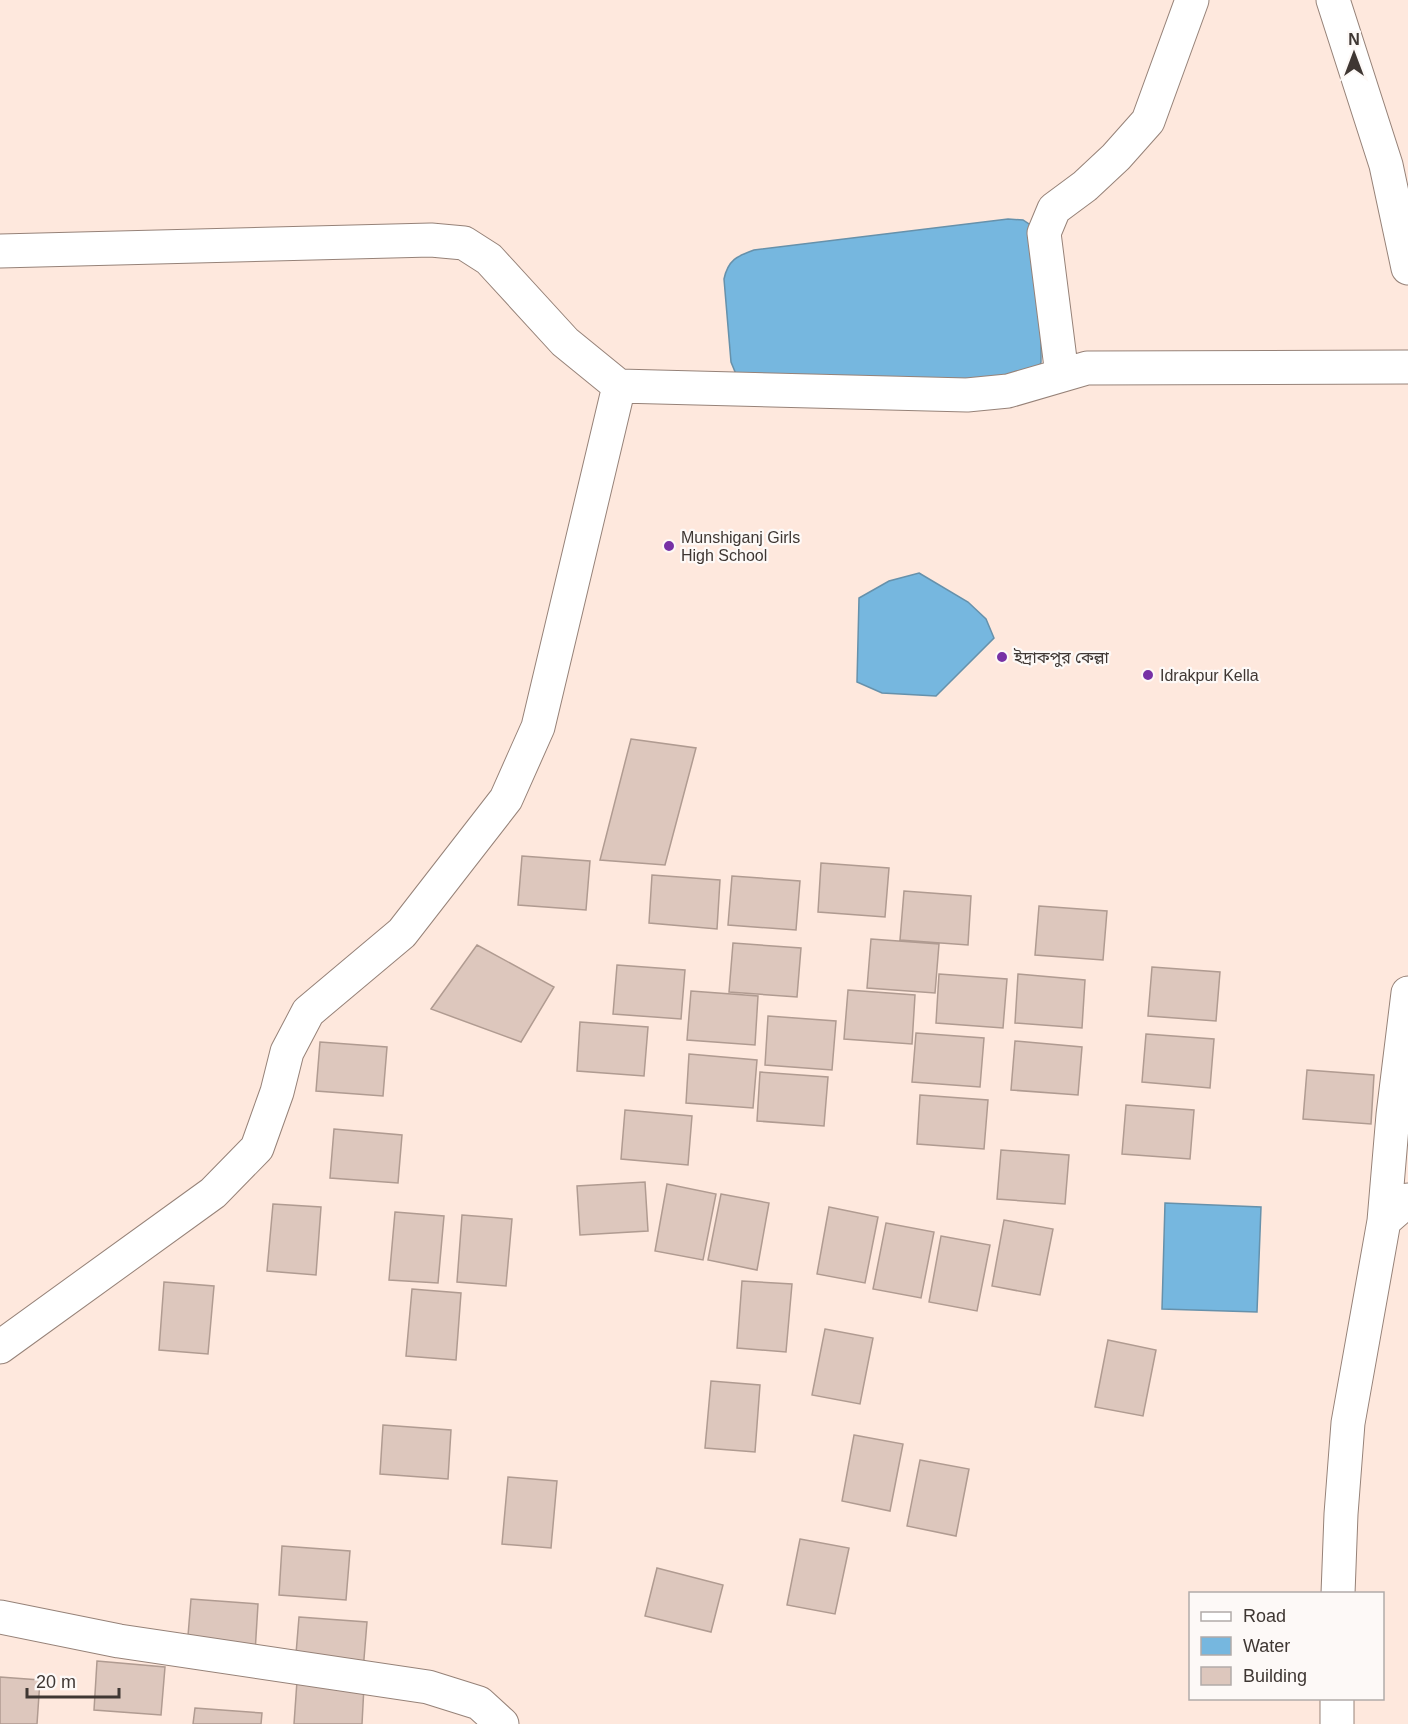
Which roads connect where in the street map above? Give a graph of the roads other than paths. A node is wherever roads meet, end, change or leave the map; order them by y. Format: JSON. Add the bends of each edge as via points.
{"nodes":[{"id":1,"x":1192,"y":0,"type":"edge"},
{"id":2,"x":1333,"y":0,"type":"edge"},
{"id":3,"x":0,"y":251,"type":"edge"},
{"id":4,"x":1408,"y":268,"type":"edge"},
{"id":5,"x":1408,"y":367,"type":"edge"},
{"id":6,"x":1062,"y":375,"type":"junction"},
{"id":7,"x":619,"y":386,"type":"junction"},
{"id":8,"x":1408,"y":993,"type":"edge"},
{"id":9,"x":1408,"y":1200,"type":"edge"},
{"id":10,"x":1384,"y":1221,"type":"junction"},
{"id":11,"x":0,"y":1347,"type":"edge"},
{"id":12,"x":1338,"y":1592,"type":"edge"},
{"id":13,"x":0,"y":1617,"type":"edge"},
{"id":14,"x":1337,"y":1700,"type":"edge"},
{"id":15,"x":502,"y":1724,"type":"edge"},
{"id":16,"x":1337,"y":1724,"type":"edge"}],
"edges":[{"from":1,"to":6,"type":"street","via":[[1148,121],[1086,186],[1054,209],[1044,233]]},
{"from":2,"to":4,"type":"street","via":[[1386,165]]},
{"from":3,"to":7,"type":"street","via":[[431,240],[464,243],[489,259],[565,342]]},
{"from":5,"to":6,"type":"street","via":[[1087,368]]},
{"from":6,"to":7,"type":"street","via":[[1008,391],[967,395]]},
{"from":7,"to":11,"type":"street","via":[[538,727],[506,799],[402,933],[308,1012],[287,1052],[257,1148],[213,1192]]},
{"from":8,"to":10,"type":"street"},
{"from":9,"to":10,"type":"street"},
{"from":10,"to":12,"type":"street","via":[[1348,1424]]},
{"from":13,"to":15,"type":"street","via":[[119,1641],[428,1687],[479,1703]]},
{"from":14,"to":16,"type":"street"}]}
